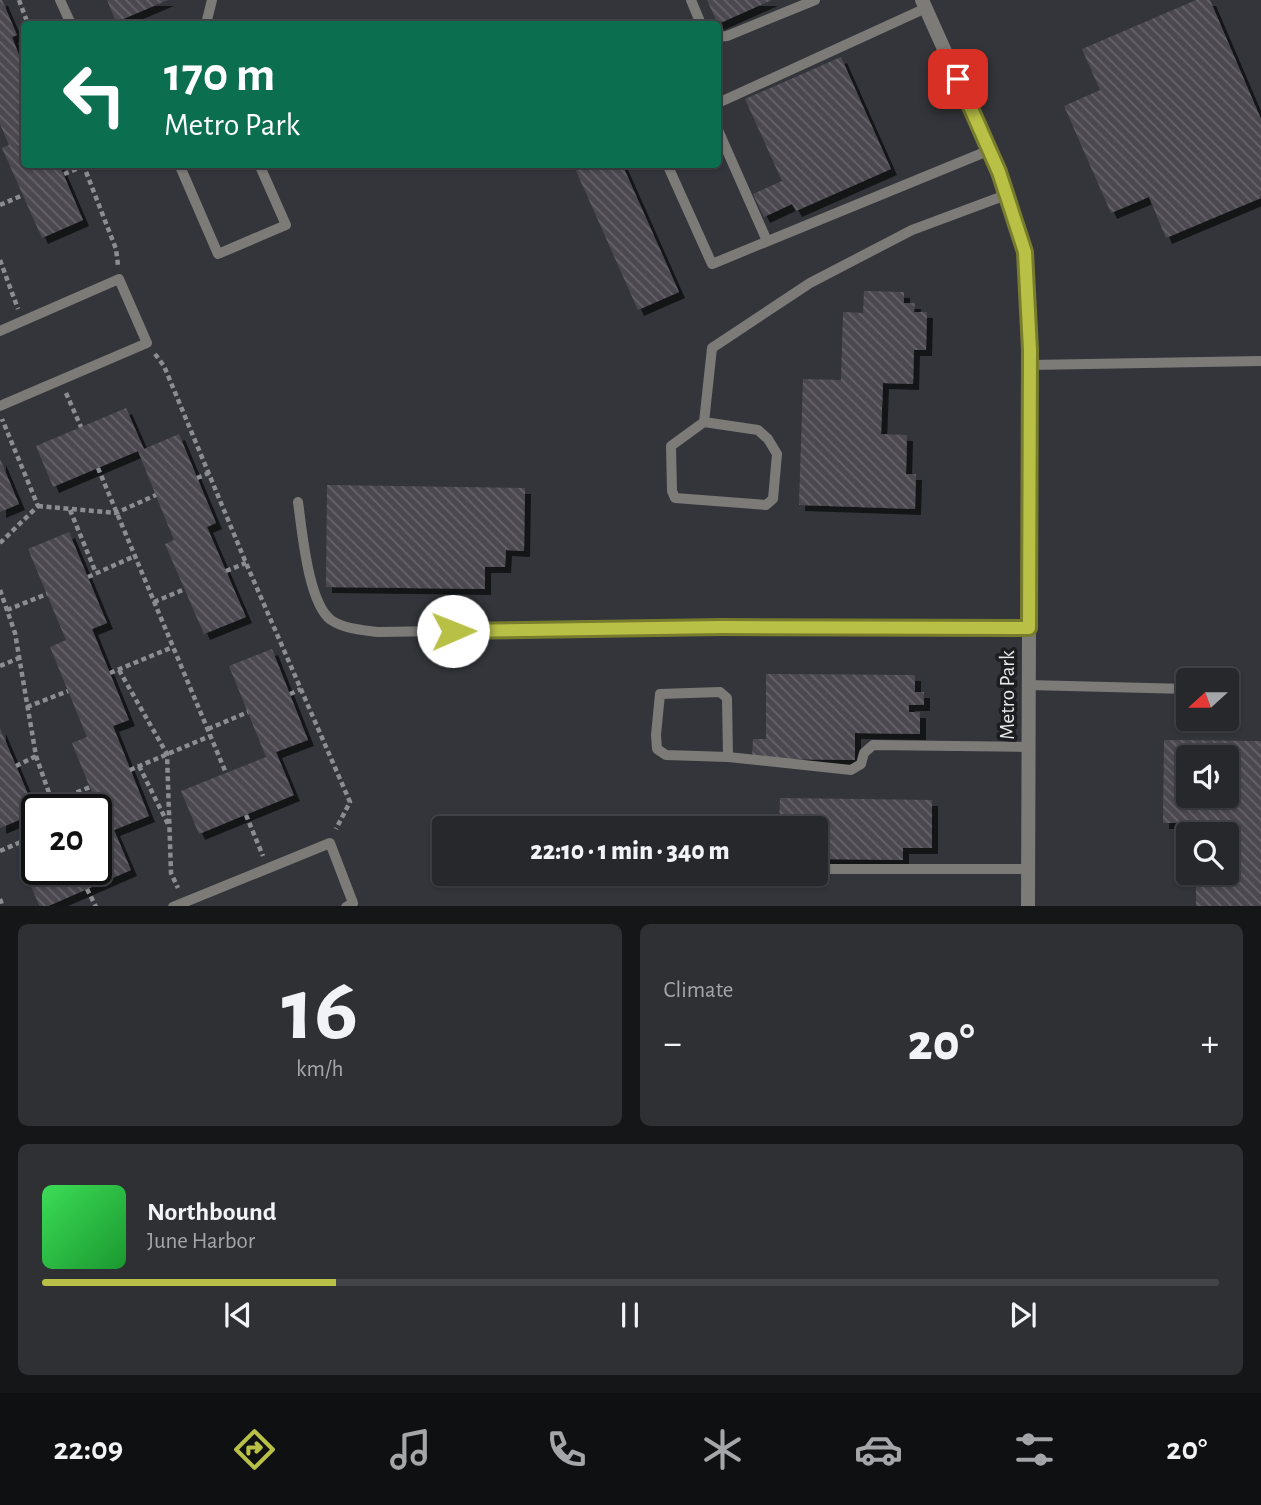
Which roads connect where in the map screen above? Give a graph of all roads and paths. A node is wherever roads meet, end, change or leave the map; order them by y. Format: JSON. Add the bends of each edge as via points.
{"nodes":[{"id":1,"x":19,"y":0,"type":"edge"},
{"id":2,"x":60,"y":0,"type":"edge"},
{"id":3,"x":212,"y":0,"type":"edge"},
{"id":4,"x":691,"y":0,"type":"edge"},
{"id":5,"x":815,"y":0,"type":"edge"},
{"id":6,"x":924,"y":4,"type":"edge"},
{"id":7,"x":27,"y":21,"type":"edge"},
{"id":8,"x":70,"y":21,"type":"edge"},
{"id":9,"x":207,"y":21,"type":"edge"},
{"id":10,"x":700,"y":21,"type":"edge"},
{"id":11,"x":721,"y":37,"type":"edge"},
{"id":12,"x":721,"y":102,"type":"edge"},
{"id":13,"x":721,"y":137,"type":"edge"},
{"id":14,"x":990,"y":150,"type":"junction"},
{"id":15,"x":77,"y":168,"type":"edge"},
{"id":16,"x":84,"y":168,"type":"edge"},
{"id":17,"x":181,"y":168,"type":"edge"},
{"id":18,"x":261,"y":168,"type":"edge"},
{"id":19,"x":669,"y":168,"type":"edge"},
{"id":20,"x":64,"y":174,"type":"dead end"},
{"id":21,"x":23,"y":195,"type":"dead end"},
{"id":22,"x":1006,"y":195,"type":"junction"},
{"id":23,"x":0,"y":205,"type":"edge"},
{"id":24,"x":767,"y":241,"type":"junction"},
{"id":25,"x":0,"y":260,"type":"edge"},
{"id":26,"x":119,"y":279,"type":"junction"},
{"id":27,"x":23,"y":321,"type":"junction"},
{"id":28,"x":0,"y":331,"type":"edge"},
{"id":29,"x":147,"y":343,"type":"junction"},
{"id":30,"x":1261,"y":361,"type":"edge"},
{"id":31,"x":1030,"y":365,"type":"junction"},
{"id":32,"x":61,"y":380,"type":"junction"},
{"id":33,"x":0,"y":406,"type":"edge"},
{"id":34,"x":0,"y":413,"type":"edge"},
{"id":35,"x":704,"y":422,"type":"junction"},
{"id":36,"x":81,"y":427,"type":"dead end"},
{"id":37,"x":98,"y":468,"type":"dead end"},
{"id":38,"x":209,"y":473,"type":"junction"},
{"id":39,"x":197,"y":478,"type":"dead end"},
{"id":40,"x":156,"y":495,"type":"dead end"},
{"id":41,"x":298,"y":502,"type":"dead end"},
{"id":42,"x":38,"y":506,"type":"junction"},
{"id":43,"x":69,"y":509,"type":"junction"},
{"id":44,"x":116,"y":513,"type":"junction"},
{"id":45,"x":0,"y":543,"type":"edge"},
{"id":46,"x":135,"y":556,"type":"junction"},
{"id":47,"x":246,"y":563,"type":"junction"},
{"id":48,"x":226,"y":572,"type":"dead end"},
{"id":49,"x":96,"y":573,"type":"junction"},
{"id":50,"x":88,"y":577,"type":"dead end"},
{"id":51,"x":185,"y":589,"type":"dead end"},
{"id":52,"x":0,"y":590,"type":"edge"},
{"id":53,"x":47,"y":594,"type":"dead end"},
{"id":54,"x":154,"y":602,"type":"junction"},
{"id":55,"x":7,"y":610,"type":"junction"},
{"id":56,"x":1029,"y":628,"type":"junction"},
{"id":57,"x":173,"y":648,"type":"junction"},
{"id":58,"x":19,"y":658,"type":"junction"},
{"id":59,"x":0,"y":666,"type":"edge"},
{"id":60,"x":120,"y":670,"type":"junction"},
{"id":61,"x":110,"y":673,"type":"dead end"},
{"id":62,"x":1028,"y":685,"type":"junction"},
{"id":63,"x":1176,"y":689,"type":"edge"},
{"id":64,"x":301,"y":690,"type":"junction"},
{"id":65,"x":68,"y":691,"type":"dead end"},
{"id":66,"x":290,"y":694,"type":"dead end"},
{"id":67,"x":27,"y":707,"type":"junction"},
{"id":68,"x":248,"y":712,"type":"dead end"},
{"id":69,"x":208,"y":729,"type":"junction"},
{"id":70,"x":211,"y":736,"type":"junction"},
{"id":71,"x":1028,"y":747,"type":"junction"},
{"id":72,"x":167,"y":754,"type":"junction"},
{"id":73,"x":36,"y":757,"type":"junction"},
{"id":74,"x":728,"y":757,"type":"junction"},
{"id":75,"x":16,"y":766,"type":"dead end"},
{"id":76,"x":139,"y":766,"type":"junction"},
{"id":77,"x":130,"y":769,"type":"dead end"},
{"id":78,"x":226,"y":773,"type":"dead end"},
{"id":79,"x":90,"y":787,"type":"dead end"},
{"id":80,"x":49,"y":794,"type":"edge"},
{"id":81,"x":72,"y":794,"type":"edge"},
{"id":82,"x":246,"y":815,"type":"dead end"},
{"id":83,"x":170,"y":828,"type":"junction"},
{"id":84,"x":21,"y":842,"type":"edge"},
{"id":85,"x":330,"y":843,"type":"junction"},
{"id":86,"x":0,"y":851,"type":"edge"},
{"id":87,"x":268,"y":868,"type":"junction"},
{"id":88,"x":828,"y":869,"type":"edge"},
{"id":89,"x":1028,"y":869,"type":"junction"},
{"id":90,"x":87,"y":889,"type":"dead end"},
{"id":91,"x":0,"y":899,"type":"edge"},
{"id":92,"x":185,"y":902,"type":"junction"},
{"id":93,"x":351,"y":905,"type":"edge"},
{"id":94,"x":3,"y":906,"type":"edge"},
{"id":95,"x":96,"y":906,"type":"edge"},
{"id":96,"x":173,"y":906,"type":"edge"},
{"id":97,"x":1028,"y":906,"type":"edge"}],
"edges":[{"from":1,"to":7,"type":"path"},
{"from":2,"to":8,"type":"lane"},
{"from":3,"to":9,"type":"lane"},
{"from":4,"to":10,"type":"lane"},
{"from":5,"to":11,"type":"lane"},
{"from":6,"to":12,"type":"lane"},
{"from":6,"to":14,"type":"street","name":"Metro Park"},
{"from":13,"to":24,"type":"lane"},
{"from":14,"to":22,"type":"street","name":"Metro Park"},
{"from":14,"to":24,"type":"lane"},
{"from":15,"to":20,"type":"path"},
{"from":16,"to":26,"type":"path","via":[[116,249]]},
{"from":17,"to":18,"type":"lane","via":[[218,254],[286,225]]},
{"from":19,"to":24,"type":"lane","via":[[712,264]]},
{"from":21,"to":23,"type":"path"},
{"from":22,"to":31,"type":"street","name":"Metro Park","via":[[1025,252]]},
{"from":22,"to":35,"type":"lane","via":[[912,230],[821,277],[712,348]]},
{"from":25,"to":27,"type":"path"},
{"from":26,"to":27,"type":"lane"},
{"from":26,"to":29,"type":"lane"},
{"from":27,"to":28,"type":"lane"},
{"from":29,"to":32,"type":"lane"},
{"from":29,"to":38,"type":"path","via":[[164,366]]},
{"from":30,"to":31,"type":"lane"},
{"from":31,"to":56,"type":"street","name":"Metro Park"},
{"from":32,"to":33,"type":"lane"},
{"from":32,"to":36,"type":"path"},
{"from":34,"to":42,"type":"path"},
{"from":35,"to":35,"type":"lane","via":[[671,446],[675,498],[766,505],[773,499],[777,454],[768,439],[758,429]]},
{"from":37,"to":44,"type":"path"},
{"from":38,"to":39,"type":"path"},
{"from":38,"to":47,"type":"path"},
{"from":40,"to":44,"type":"path"},
{"from":41,"to":56,"type":"lane","via":[[306,562],[318,603],[330,620],[378,632]]},
{"from":42,"to":43,"type":"path"},
{"from":42,"to":45,"type":"path"},
{"from":43,"to":44,"type":"path"},
{"from":43,"to":49,"type":"path"},
{"from":44,"to":46,"type":"path"},
{"from":46,"to":49,"type":"path"},
{"from":46,"to":54,"type":"path"},
{"from":47,"to":48,"type":"path"},
{"from":47,"to":64,"type":"path"},
{"from":49,"to":50,"type":"path"},
{"from":51,"to":54,"type":"path"},
{"from":52,"to":55,"type":"path"},
{"from":53,"to":55,"type":"path"},
{"from":54,"to":57,"type":"path"},
{"from":55,"to":58,"type":"path"},
{"from":56,"to":62,"type":"street","name":"Metro Park"},
{"from":57,"to":60,"type":"path"},
{"from":57,"to":69,"type":"path"},
{"from":58,"to":59,"type":"path"},
{"from":58,"to":67,"type":"path"},
{"from":60,"to":61,"type":"path"},
{"from":60,"to":72,"type":"path"},
{"from":62,"to":63,"type":"lane"},
{"from":62,"to":71,"type":"street","name":"Metro Park"},
{"from":64,"to":66,"type":"path"},
{"from":64,"to":85,"type":"path","via":[[350,802]]},
{"from":65,"to":67,"type":"path"},
{"from":67,"to":73,"type":"path"},
{"from":68,"to":69,"type":"path"},
{"from":69,"to":70,"type":"path"},
{"from":70,"to":72,"type":"path"},
{"from":70,"to":78,"type":"path"},
{"from":71,"to":74,"type":"lane","via":[[873,745],[861,764],[851,770]]},
{"from":71,"to":89,"type":"street","name":"Metro Park"},
{"from":72,"to":76,"type":"path"},
{"from":72,"to":83,"type":"path"},
{"from":73,"to":75,"type":"path"},
{"from":73,"to":80,"type":"path"},
{"from":74,"to":74,"type":"lane","via":[[666,755],[657,749],[660,694],[720,692],[727,698]]},
{"from":76,"to":77,"type":"path"},
{"from":76,"to":83,"type":"path"},
{"from":79,"to":81,"type":"path"},
{"from":82,"to":87,"type":"path"},
{"from":83,"to":92,"type":"path","via":[[171,873]]},
{"from":84,"to":86,"type":"path"},
{"from":85,"to":87,"type":"lane"},
{"from":85,"to":93,"type":"lane"},
{"from":87,"to":92,"type":"lane"},
{"from":88,"to":89,"type":"lane"},
{"from":89,"to":97,"type":"street","name":"Metro Park"},
{"from":90,"to":95,"type":"path"},
{"from":91,"to":94,"type":"path"},
{"from":92,"to":96,"type":"lane"}]}
